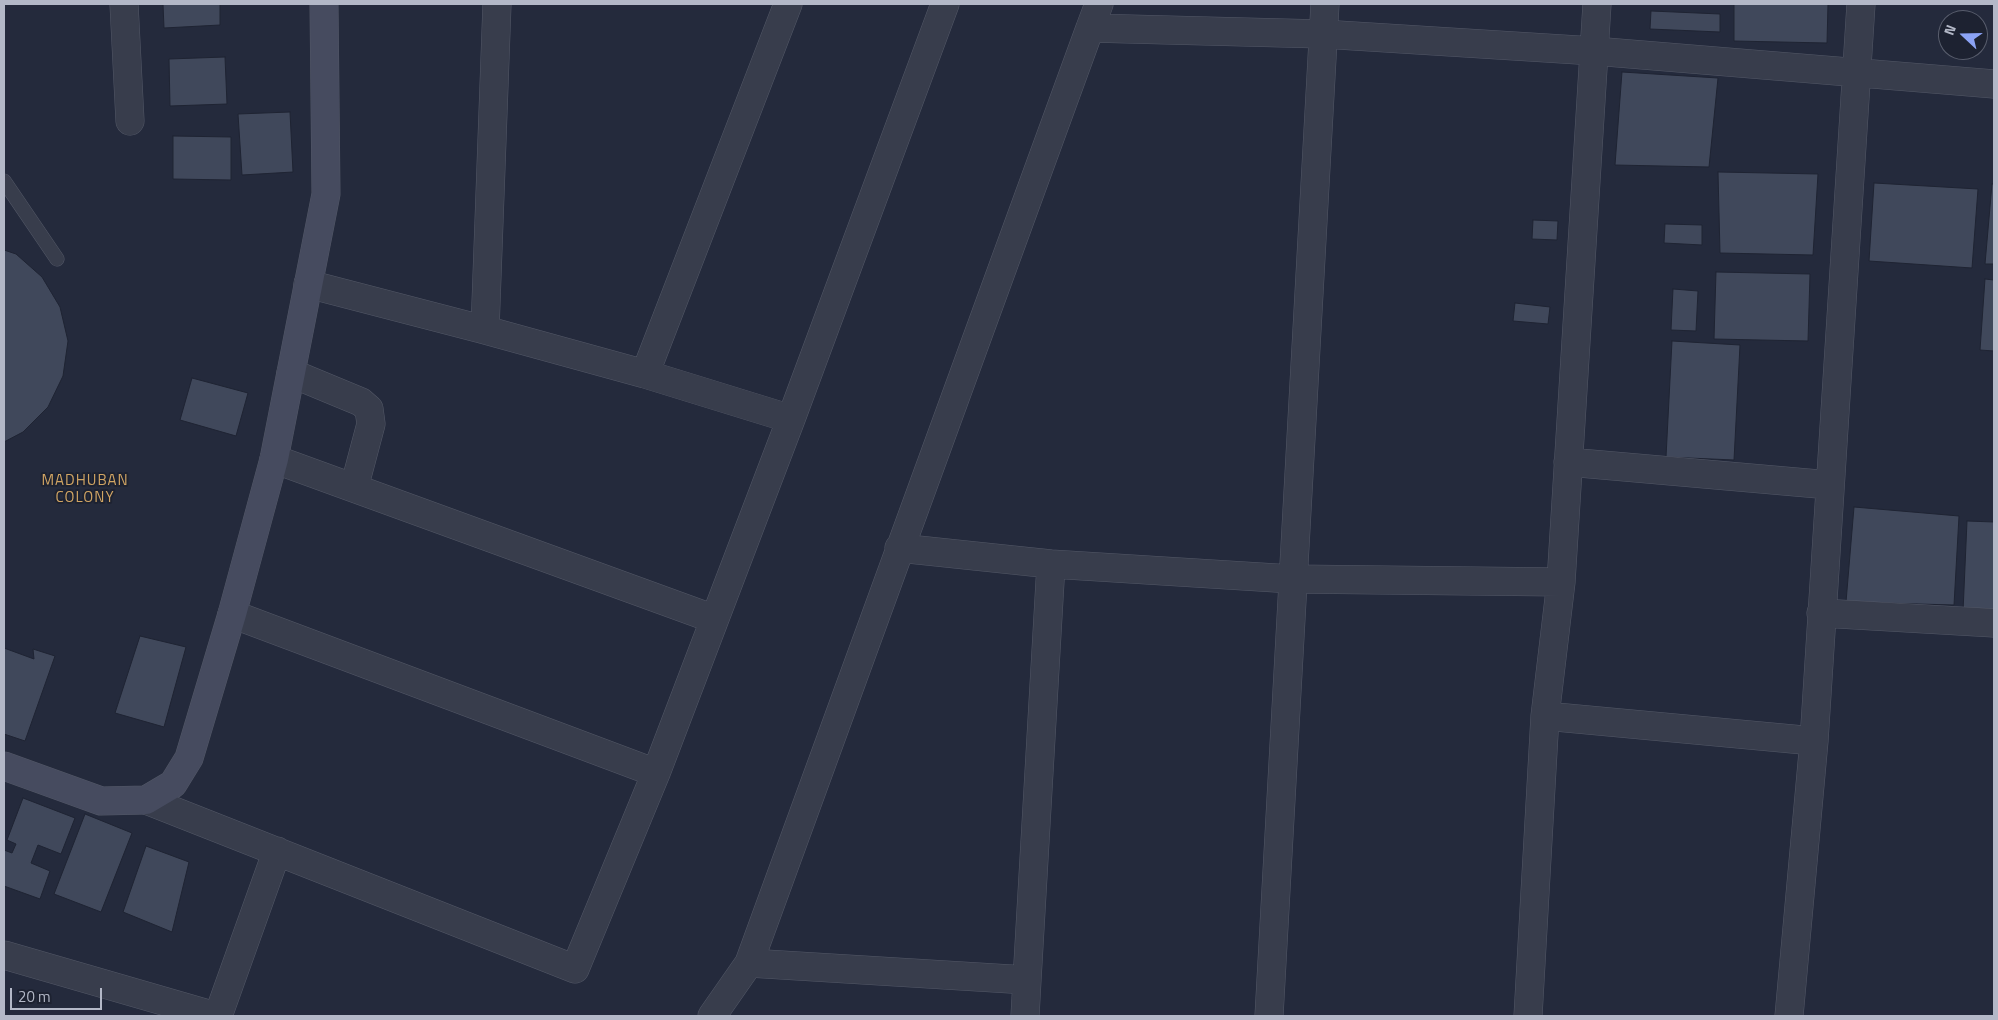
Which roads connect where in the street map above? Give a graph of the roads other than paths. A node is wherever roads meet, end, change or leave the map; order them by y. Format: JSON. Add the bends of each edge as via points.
{"nodes":[{"id":1,"x":124,"y":4,"type":"edge"},
{"id":2,"x":324,"y":4,"type":"edge"},
{"id":3,"x":497,"y":4,"type":"edge"},
{"id":4,"x":788,"y":4,"type":"edge"},
{"id":5,"x":946,"y":4,"type":"edge"},
{"id":6,"x":1325,"y":4,"type":"edge"},
{"id":7,"x":1597,"y":4,"type":"edge"},
{"id":8,"x":1861,"y":4,"type":"edge"},
{"id":9,"x":1094,"y":16,"type":"edge"},
{"id":10,"x":1322,"y":34,"type":"junction"},
{"id":11,"x":1594,"y":51,"type":"junction"},
{"id":12,"x":1856,"y":71,"type":"junction"},
{"id":13,"x":1994,"y":84,"type":"edge"},
{"id":14,"x":130,"y":121,"type":"dead end"},
{"id":15,"x":4,"y":182,"type":"edge"},
{"id":16,"x":57,"y":258,"type":"dead end"},
{"id":17,"x":308,"y":284,"type":"junction"},
{"id":18,"x":484,"y":330,"type":"junction"},
{"id":19,"x":291,"y":373,"type":"junction"},
{"id":20,"x":645,"y":374,"type":"junction"},
{"id":21,"x":792,"y":418,"type":"junction"},
{"id":22,"x":274,"y":459,"type":"junction"},
{"id":23,"x":1568,"y":462,"type":"junction"},
{"id":24,"x":1830,"y":485,"type":"junction"},
{"id":25,"x":354,"y":488,"type":"junction"},
{"id":26,"x":899,"y":548,"type":"junction"},
{"id":27,"x":1051,"y":564,"type":"junction"},
{"id":28,"x":1292,"y":579,"type":"junction"},
{"id":29,"x":1561,"y":582,"type":"junction"},
{"id":30,"x":1821,"y":613,"type":"junction"},
{"id":31,"x":232,"y":614,"type":"junction"},
{"id":32,"x":714,"y":619,"type":"junction"},
{"id":33,"x":1994,"y":623,"type":"edge"},
{"id":34,"x":1546,"y":716,"type":"junction"},
{"id":35,"x":1814,"y":741,"type":"junction"},
{"id":36,"x":4,"y":766,"type":"edge"},
{"id":37,"x":656,"y":773,"type":"junction"},
{"id":38,"x":146,"y":800,"type":"junction"},
{"id":39,"x":277,"y":851,"type":"junction"},
{"id":40,"x":4,"y":955,"type":"edge"},
{"id":41,"x":748,"y":963,"type":"junction"},
{"id":42,"x":1028,"y":980,"type":"junction"},
{"id":43,"x":217,"y":1016,"type":"edge"},
{"id":44,"x":712,"y":1016,"type":"edge"},
{"id":45,"x":1025,"y":1016,"type":"edge"},
{"id":46,"x":1269,"y":1016,"type":"edge"},
{"id":47,"x":1528,"y":1016,"type":"edge"},
{"id":48,"x":1789,"y":1016,"type":"edge"}],
"edges":[{"from":1,"to":14,"type":"street"},
{"from":2,"to":17,"type":"street","via":[[326,194]]},
{"from":3,"to":18,"type":"street"},
{"from":4,"to":20,"type":"street"},
{"from":5,"to":21,"type":"street"},
{"from":6,"to":10,"type":"street"},
{"from":7,"to":11,"type":"street"},
{"from":8,"to":12,"type":"street"},
{"from":9,"to":10,"type":"street"},
{"from":9,"to":26,"type":"street"},
{"from":10,"to":11,"type":"street"},
{"from":10,"to":28,"type":"street"},
{"from":11,"to":12,"type":"street"},
{"from":11,"to":23,"type":"street"},
{"from":12,"to":13,"type":"street"},
{"from":12,"to":24,"type":"street"},
{"from":15,"to":16,"type":"lane"},
{"from":17,"to":18,"type":"street"},
{"from":17,"to":19,"type":"street"},
{"from":18,"to":20,"type":"street"},
{"from":19,"to":22,"type":"street"},
{"from":19,"to":25,"type":"street","via":[[361,402],[369,409],[371,424]]},
{"from":20,"to":21,"type":"street"},
{"from":21,"to":32,"type":"street"},
{"from":22,"to":25,"type":"street"},
{"from":22,"to":31,"type":"street"},
{"from":23,"to":24,"type":"street"},
{"from":23,"to":29,"type":"street"},
{"from":24,"to":30,"type":"street"},
{"from":25,"to":32,"type":"street"},
{"from":26,"to":27,"type":"street"},
{"from":26,"to":41,"type":"street"},
{"from":27,"to":28,"type":"street"},
{"from":27,"to":42,"type":"street"},
{"from":28,"to":29,"type":"street"},
{"from":28,"to":46,"type":"street"},
{"from":29,"to":34,"type":"street"},
{"from":30,"to":33,"type":"street"},
{"from":30,"to":35,"type":"street"},
{"from":31,"to":37,"type":"street"},
{"from":31,"to":38,"type":"street","via":[[189,758],[174,784]]},
{"from":32,"to":37,"type":"street"},
{"from":34,"to":35,"type":"street"},
{"from":34,"to":47,"type":"street"},
{"from":35,"to":48,"type":"street"},
{"from":36,"to":38,"type":"street","via":[[101,800]]},
{"from":37,"to":39,"type":"street","via":[[575,969]]},
{"from":38,"to":39,"type":"street"},
{"from":39,"to":43,"type":"street"},
{"from":40,"to":43,"type":"street"},
{"from":41,"to":42,"type":"street"},
{"from":41,"to":44,"type":"street"},
{"from":42,"to":45,"type":"street"}]}
